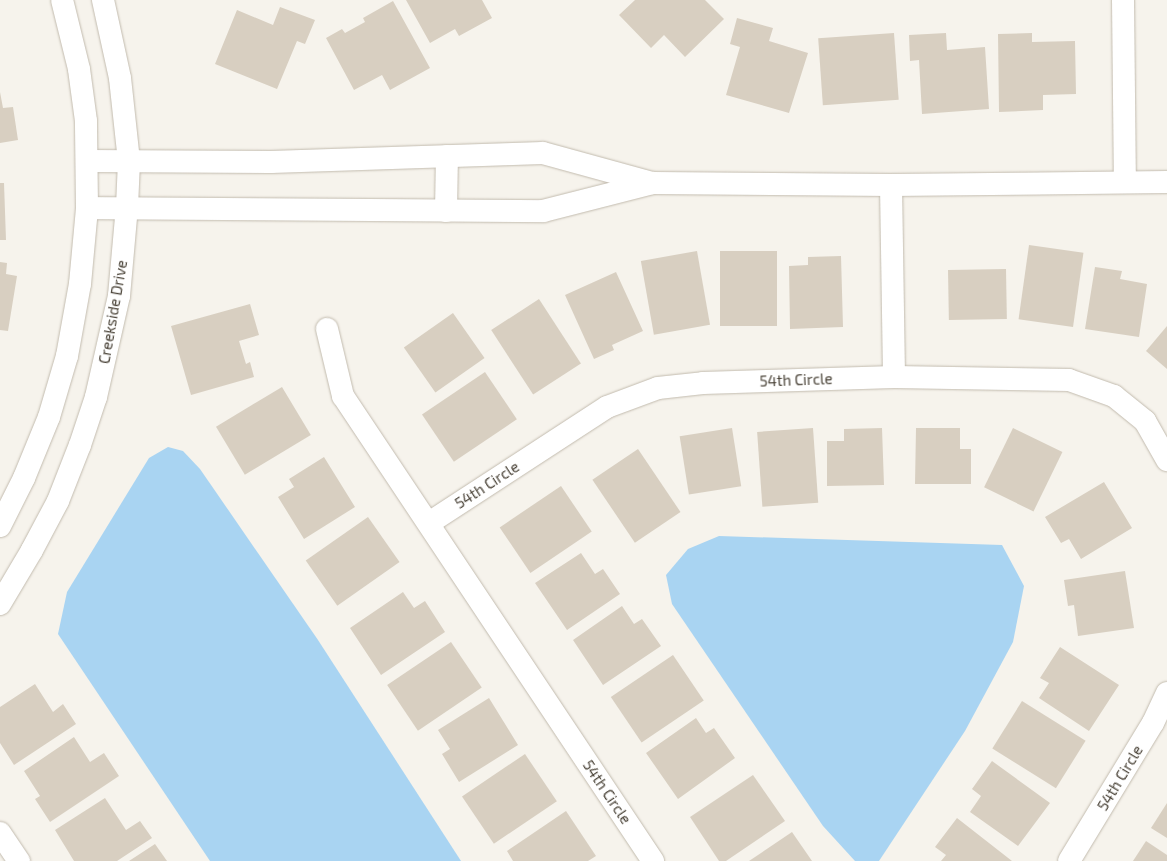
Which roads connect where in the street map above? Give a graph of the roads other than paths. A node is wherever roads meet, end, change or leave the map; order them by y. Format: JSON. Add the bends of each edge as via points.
{"nodes":[{"id":1,"x":62,"y":0,"type":"edge"},
{"id":2,"x":103,"y":0,"type":"edge"},
{"id":3,"x":1123,"y":0,"type":"edge"},
{"id":4,"x":447,"y":156,"type":"junction"},
{"id":5,"x":87,"y":161,"type":"junction"},
{"id":6,"x":129,"y":161,"type":"junction"},
{"id":7,"x":1125,"y":182,"type":"junction"},
{"id":8,"x":1167,"y":182,"type":"edge"},
{"id":9,"x":653,"y":183,"type":"junction"},
{"id":10,"x":891,"y":185,"type":"junction"},
{"id":11,"x":127,"y":207,"type":"junction"},
{"id":12,"x":88,"y":208,"type":"junction"},
{"id":13,"x":446,"y":211,"type":"junction"},
{"id":14,"x":328,"y":329,"type":"dead end"},
{"id":15,"x":894,"y":377,"type":"junction"},
{"id":16,"x":1167,"y":460,"type":"edge"},
{"id":17,"x":429,"y":523,"type":"junction"},
{"id":18,"x":0,"y":526,"type":"edge"},
{"id":19,"x":0,"y":604,"type":"edge"},
{"id":20,"x":1167,"y":693,"type":"edge"},
{"id":21,"x":0,"y":833,"type":"edge"},
{"id":22,"x":18,"y":861,"type":"edge"},
{"id":23,"x":653,"y":861,"type":"edge"},
{"id":24,"x":1069,"y":861,"type":"edge"}],
"edges":[{"from":1,"to":5,"type":"street","via":[[79,69],[86,121]]},
{"from":2,"to":6,"type":"street","name":"Creekside Drive","via":[[120,78]]},
{"from":3,"to":7,"type":"street"},
{"from":4,"to":6,"type":"street","via":[[271,162]]},
{"from":4,"to":9,"type":"street","via":[[543,153]]},
{"from":4,"to":13,"type":"street"},
{"from":5,"to":6,"type":"street"},
{"from":5,"to":12,"type":"street"},
{"from":6,"to":11,"type":"street","name":"Creekside Drive"},
{"from":7,"to":8,"type":"street"},
{"from":7,"to":10,"type":"street"},
{"from":9,"to":10,"type":"street"},
{"from":9,"to":13,"type":"street","via":[[543,212]]},
{"from":10,"to":15,"type":"street"},
{"from":11,"to":12,"type":"street"},
{"from":11,"to":13,"type":"street"},
{"from":11,"to":19,"type":"street","name":"Creekside Drive","via":[[119,296],[96,397],[58,501]]},
{"from":12,"to":18,"type":"street","via":[[80,284],[67,356],[49,418],[24,478]]},
{"from":14,"to":17,"type":"street","name":"54th Circle","via":[[343,396]]},
{"from":15,"to":16,"type":"street","name":"54th Circle","via":[[1069,380],[1114,396],[1145,421]]},
{"from":15,"to":17,"type":"street","name":"54th Circle","via":[[703,383],[658,388],[607,407]]},
{"from":17,"to":23,"type":"street","name":"54th Circle"},
{"from":20,"to":24,"type":"street","name":"54th Circle","via":[[1153,723]]},
{"from":21,"to":22,"type":"street"}]}
